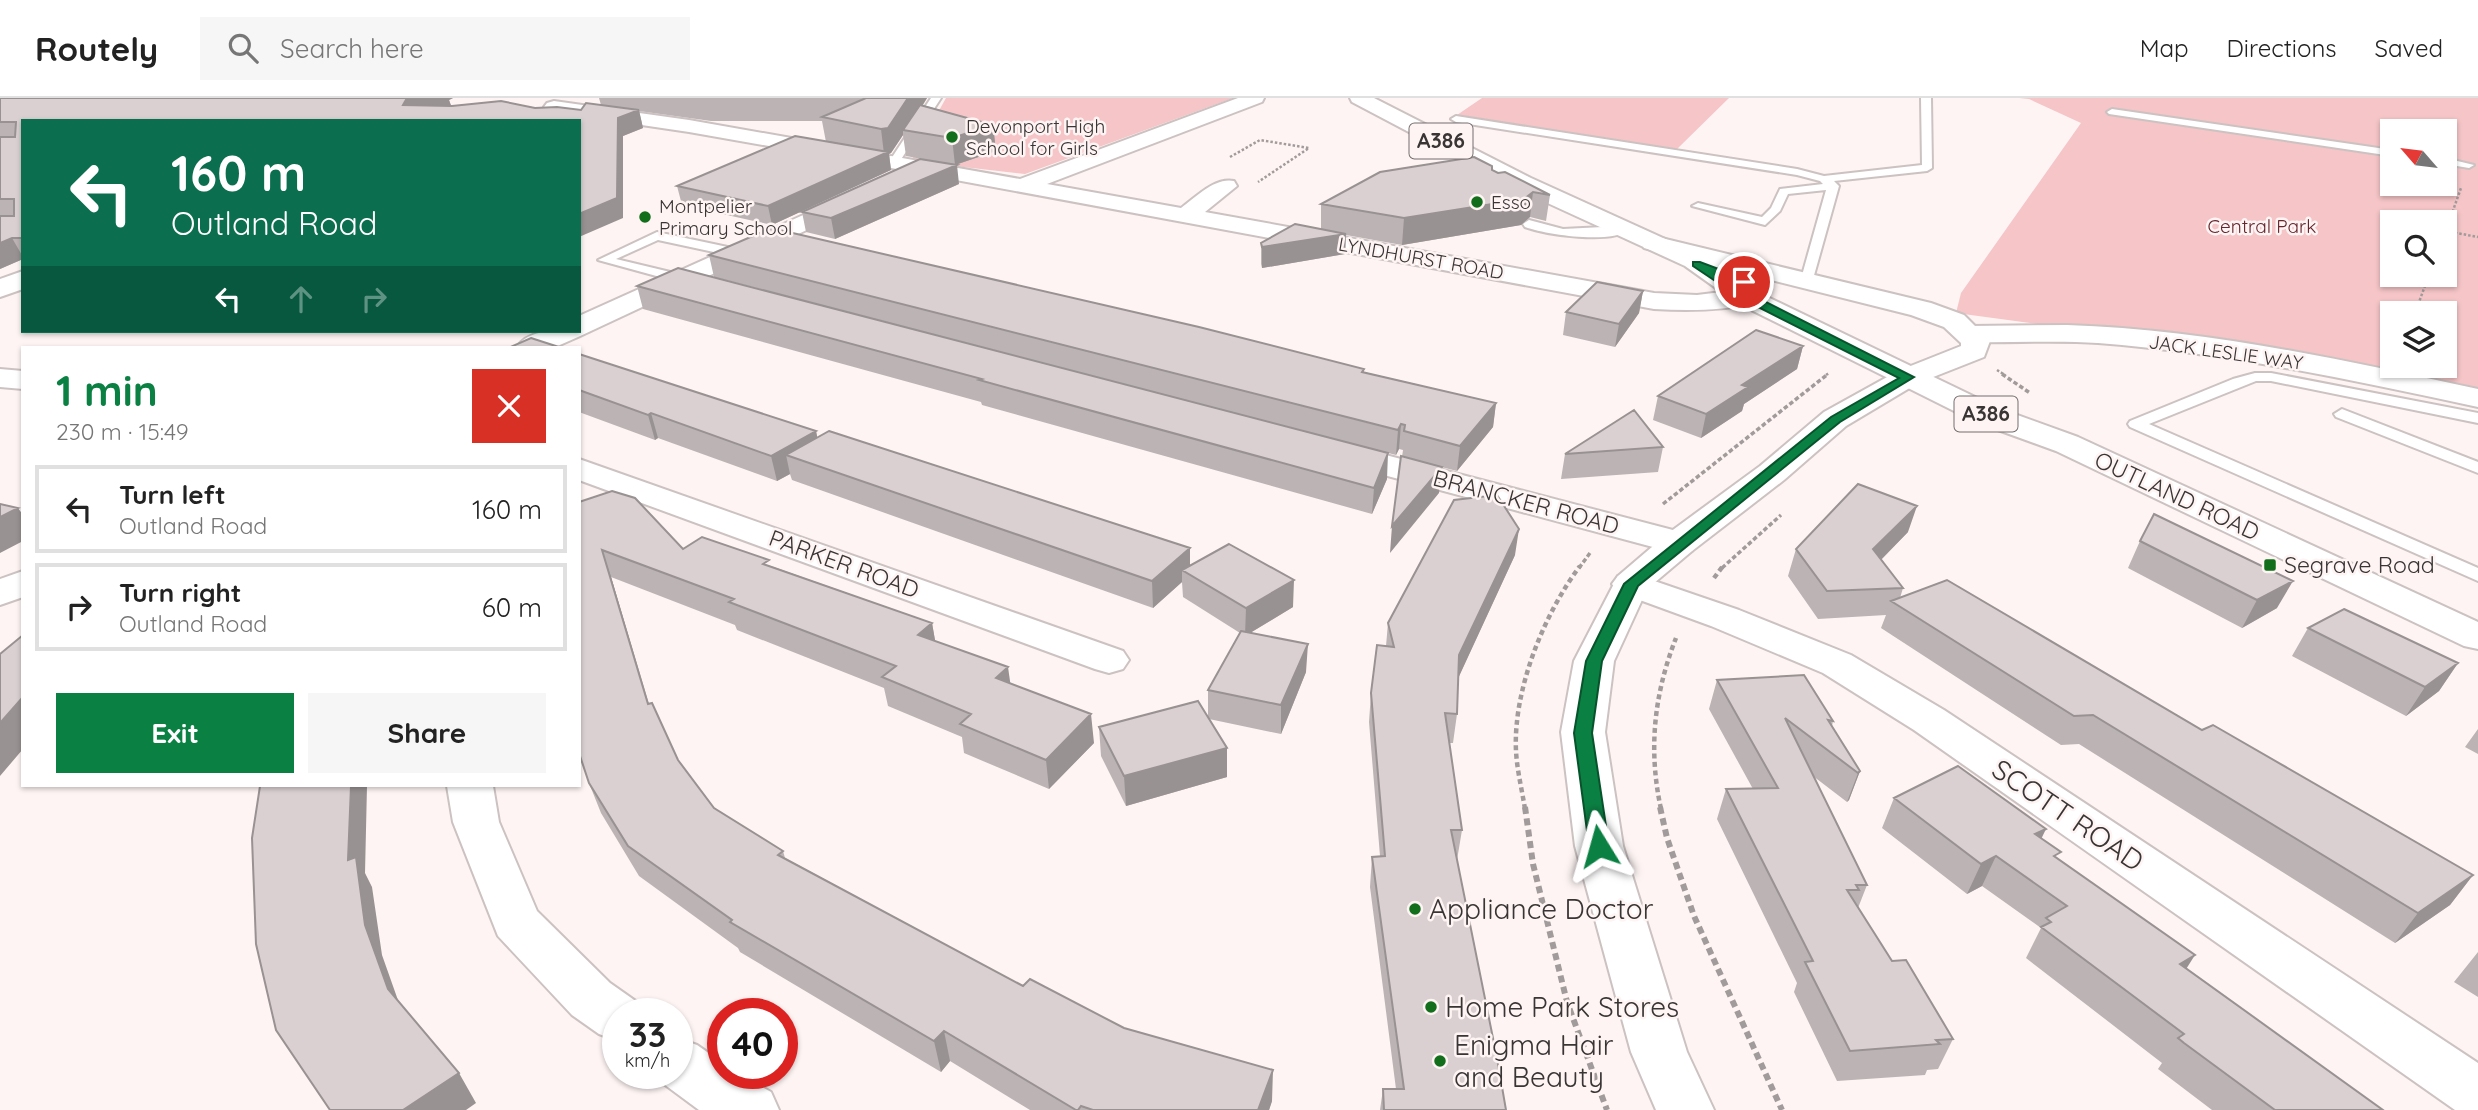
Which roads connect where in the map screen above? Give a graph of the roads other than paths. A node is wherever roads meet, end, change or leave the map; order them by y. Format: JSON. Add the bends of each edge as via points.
{"nodes":[{"id":1,"x":582,"y":98,"type":"edge"},
{"id":2,"x":936,"y":98,"type":"edge"},
{"id":3,"x":1255,"y":98,"type":"edge"},
{"id":4,"x":1359,"y":98,"type":"edge"},
{"id":5,"x":1926,"y":98,"type":"edge"},
{"id":6,"x":554,"y":107,"type":"junction"},
{"id":7,"x":531,"y":110,"type":"edge"},
{"id":8,"x":2112,"y":112,"type":"dead end"},
{"id":9,"x":1456,"y":119,"type":"dead end"},
{"id":10,"x":2380,"y":151,"type":"edge"},
{"id":11,"x":877,"y":159,"type":"junction"},
{"id":12,"x":2457,"y":163,"type":"edge"},
{"id":13,"x":2469,"y":165,"type":"dead end"},
{"id":14,"x":922,"y":167,"type":"junction"},
{"id":15,"x":1828,"y":183,"type":"junction"},
{"id":16,"x":1021,"y":186,"type":"junction"},
{"id":17,"x":1226,"y":186,"type":"dead end"},
{"id":18,"x":1698,"y":206,"type":"dead end"},
{"id":19,"x":1185,"y":216,"type":"junction"},
{"id":20,"x":1529,"y":224,"type":"edge"},
{"id":21,"x":1623,"y":230,"type":"junction"},
{"id":22,"x":1653,"y":243,"type":"junction"},
{"id":23,"x":737,"y":253,"type":"junction"},
{"id":24,"x":1696,"y":264,"type":"junction"},
{"id":25,"x":682,"y":279,"type":"junction"},
{"id":26,"x":1807,"y":279,"type":"junction"},
{"id":27,"x":21,"y":280,"type":"edge"},
{"id":28,"x":0,"y":289,"type":"edge"},
{"id":29,"x":728,"y":291,"type":"edge"},
{"id":30,"x":1746,"y":297,"type":"junction"},
{"id":31,"x":581,"y":325,"type":"edge"},
{"id":32,"x":564,"y":333,"type":"edge"},
{"id":33,"x":1984,"y":335,"type":"junction"},
{"id":34,"x":534,"y":346,"type":"edge"},
{"id":35,"x":1920,"y":373,"type":"junction"},
{"id":36,"x":0,"y":378,"type":"edge"},
{"id":37,"x":21,"y":380,"type":"edge"},
{"id":38,"x":2478,"y":398,"type":"edge"},
{"id":39,"x":2342,"y":414,"type":"dead end"},
{"id":40,"x":2478,"y":418,"type":"edge"},
{"id":41,"x":1304,"y":443,"type":"edge"},
{"id":42,"x":2478,"y":468,"type":"edge"},
{"id":43,"x":581,"y":470,"type":"edge"},
{"id":44,"x":1679,"y":543,"type":"junction"},
{"id":45,"x":2478,"y":575,"type":"edge"},
{"id":46,"x":21,"y":583,"type":"edge"},
{"id":47,"x":1631,"y":584,"type":"junction"},
{"id":48,"x":0,"y":594,"type":"edge"},
{"id":49,"x":2478,"y":637,"type":"edge"},
{"id":50,"x":1109,"y":660,"type":"dead end"},
{"id":51,"x":470,"y":787,"type":"edge"},
{"id":52,"x":602,"y":1007,"type":"edge"},
{"id":53,"x":693,"y":1074,"type":"edge"},
{"id":54,"x":2478,"y":1094,"type":"edge"},
{"id":55,"x":738,"y":1108,"type":"edge"},
{"id":56,"x":1685,"y":1110,"type":"edge"}],
"edges":[{"from":1,"to":6,"type":"street"},
{"from":2,"to":11,"type":"lane"},
{"from":3,"to":16,"type":"street"},
{"from":4,"to":21,"type":"street","name":"OUTLAND ROAD","number":"A386","via":[[1516,187]]},
{"from":5,"to":15,"type":"lane","via":[[1927,168]]},
{"from":6,"to":7,"type":"street"},
{"from":6,"to":11,"type":"street","name":"LYNDHURST ROAD","via":[[689,125]]},
{"from":8,"to":10,"type":"lane"},
{"from":9,"to":15,"type":"lane"},
{"from":11,"to":14,"type":"street","name":"LYNDHURST ROAD"},
{"from":12,"to":13,"type":"lane"},
{"from":14,"to":16,"type":"street","name":"LYNDHURST ROAD"},
{"from":14,"to":23,"type":"street"},
{"from":15,"to":18,"type":"lane","via":[[1784,191],[1765,221]]},
{"from":15,"to":26,"type":"lane"},
{"from":16,"to":19,"type":"street","name":"LYNDHURST ROAD"},
{"from":17,"to":19,"type":"street"},
{"from":19,"to":30,"type":"street","name":"LYNDHURST ROAD","via":[[1654,301],[1697,303]]},
{"from":20,"to":21,"type":"lane","via":[[1545,232]]},
{"from":21,"to":22,"type":"street","name":"OUTLAND ROAD","number":"A386"},
{"from":22,"to":24,"type":"street","name":"OUTLAND ROAD","number":"A386"},
{"from":22,"to":26,"type":"street"},
{"from":23,"to":25,"type":"street"},
{"from":23,"to":25,"type":"lane","via":[[657,236],[604,260]]},
{"from":24,"to":30,"type":"street","name":"OUTLAND ROAD","number":"A386"},
{"from":24,"to":35,"type":"street","name":"OUTLAND ROAD","via":[[1767,292]]},
{"from":25,"to":29,"type":"street"},
{"from":25,"to":31,"type":"street"},
{"from":26,"to":33,"type":"street","via":[[1921,309]]},
{"from":27,"to":28,"type":"street"},
{"from":30,"to":35,"type":"street","name":"OUTLAND ROAD","number":"A386"},
{"from":32,"to":34,"type":"street"},
{"from":33,"to":35,"type":"street","via":[[1976,341],[1974,351]]},
{"from":33,"to":38,"type":"street","name":"JACK LESLIE WAY","via":[[2096,335],[2197,345]]},
{"from":35,"to":44,"type":"street","via":[[1835,419]]},
{"from":35,"to":49,"type":"street","name":"OUTLAND ROAD","number":"A386","via":[[1987,415],[2067,444]]},
{"from":36,"to":37,"type":"street"},
{"from":39,"to":42,"type":"lane"},
{"from":40,"to":45,"type":"lane","via":[[2255,377],[2136,424]]},
{"from":41,"to":44,"type":"street","name":"BRANCKER ROAD"},
{"from":43,"to":50,"type":"street","name":"PARKER ROAD"},
{"from":44,"to":47,"type":"street"},
{"from":46,"to":48,"type":"street"},
{"from":47,"to":54,"type":"street","name":"SCOTT ROAD","via":[[1838,664],[1929,720]]},
{"from":47,"to":56,"type":"street","via":[[1594,661],[1583,733],[1599,846],[1659,1052]]},
{"from":51,"to":52,"type":"street","via":[[476,822],[516,922]]},
{"from":53,"to":55,"type":"street"}]}
